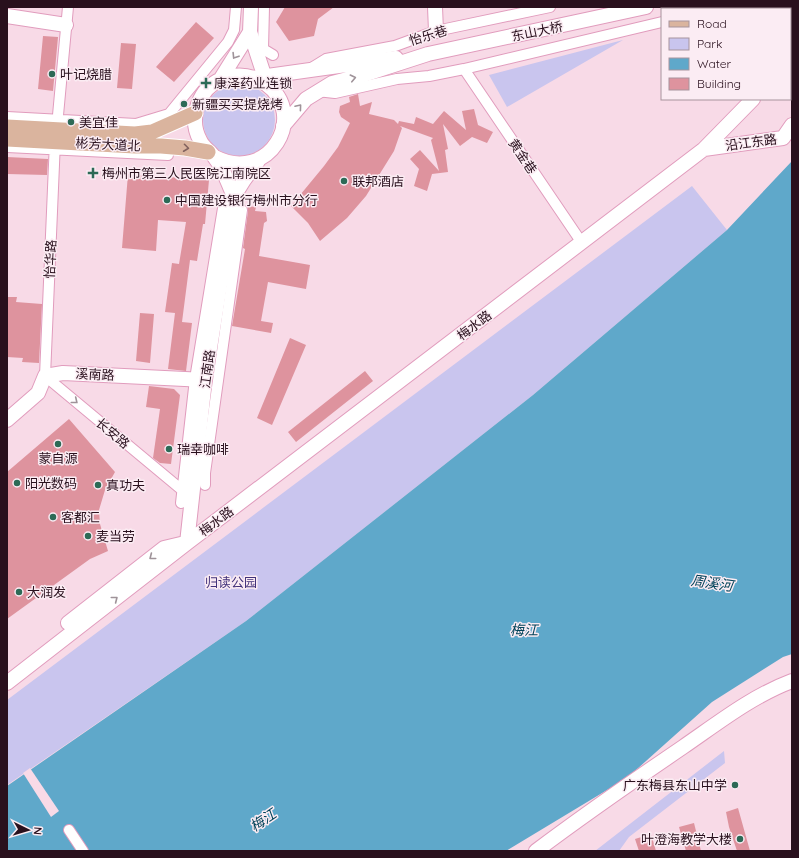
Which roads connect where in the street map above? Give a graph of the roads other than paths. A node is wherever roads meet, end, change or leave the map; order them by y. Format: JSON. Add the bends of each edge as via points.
{"nodes":[{"id":1,"x":68,"y":7,"type":"edge"},
{"id":2,"x":236,"y":7,"type":"edge"},
{"id":3,"x":251,"y":7,"type":"edge"},
{"id":4,"x":264,"y":7,"type":"edge"},
{"id":5,"x":435,"y":7,"type":"edge"},
{"id":6,"x":550,"y":7,"type":"edge"},
{"id":7,"x":646,"y":7,"type":"edge"},
{"id":8,"x":7,"y":16,"type":"edge"},
{"id":9,"x":661,"y":22,"type":"edge"},
{"id":10,"x":66,"y":26,"type":"junction"},
{"id":11,"x":436,"y":31,"type":"junction"},
{"id":12,"x":250,"y":32,"type":"junction"},
{"id":13,"x":428,"y":54,"type":"junction"},
{"id":14,"x":272,"y":55,"type":"dead end"},
{"id":15,"x":309,"y":69,"type":"junction"},
{"id":16,"x":464,"y":69,"type":"junction"},
{"id":17,"x":220,"y":80,"type":"junction"},
{"id":18,"x":262,"y":80,"type":"junction"},
{"id":19,"x":317,"y":91,"type":"junction"},
{"id":20,"x":752,"y":100,"type":"edge"},
{"id":21,"x":196,"y":113,"type":"junction"},
{"id":22,"x":7,"y":117,"type":"edge"},
{"id":23,"x":792,"y":125,"type":"edge"},
{"id":24,"x":283,"y":126,"type":"junction"},
{"id":25,"x":7,"y":127,"type":"edge"},
{"id":26,"x":56,"y":135,"type":"junction"},
{"id":27,"x":7,"y":139,"type":"edge"},
{"id":28,"x":7,"y":147,"type":"edge"},
{"id":29,"x":704,"y":149,"type":"junction"},
{"id":30,"x":212,"y":154,"type":"junction"},
{"id":31,"x":168,"y":155,"type":"dead end"},
{"id":32,"x":258,"y":160,"type":"junction"},
{"id":33,"x":229,"y":199,"type":"junction"},
{"id":34,"x":242,"y":210,"type":"dead end"},
{"id":35,"x":582,"y":243,"type":"junction"},
{"id":36,"x":45,"y":376,"type":"junction"},
{"id":37,"x":200,"y":379,"type":"junction"},
{"id":38,"x":7,"y":420,"type":"edge"},
{"id":39,"x":205,"y":485,"type":"dead end"},
{"id":40,"x":182,"y":490,"type":"junction"},
{"id":41,"x":181,"y":502,"type":"dead end"},
{"id":42,"x":187,"y":543,"type":"junction"},
{"id":43,"x":7,"y":671,"type":"edge"},
{"id":44,"x":792,"y":681,"type":"edge"},
{"id":45,"x":7,"y":683,"type":"edge"},
{"id":46,"x":69,"y":830,"type":"dead end"},
{"id":47,"x":83,"y":851,"type":"edge"},
{"id":48,"x":536,"y":851,"type":"edge"}],
"edges":[{"from":1,"to":10,"type":"street","name":"怡华路"},
{"from":2,"to":26,"type":"street","via":[[234,30],[228,42],[169,114],[136,124]]},
{"from":3,"to":12,"type":"main road"},
{"from":4,"to":14,"type":"street","via":[[263,49]]},
{"from":5,"to":11,"type":"main road"},
{"from":6,"to":11,"type":"street","name":"怡乐巷"},
{"from":7,"to":13,"type":"main road","name":"东山大桥"},
{"from":8,"to":10,"type":"main road"},
{"from":9,"to":16,"type":"street"},
{"from":10,"to":26,"type":"street","name":"怡华路"},
{"from":11,"to":15,"type":"street","name":"怡乐巷","via":[[395,46],[326,59]]},
{"from":12,"to":17,"type":"main road","one_way":true},
{"from":12,"to":18,"type":"main road"},
{"from":13,"to":15,"type":"main road"},
{"from":19,"to":13,"type":"main road","one_way":true,"via":[[332,83]]},
{"from":15,"to":18,"type":"main road"},
{"from":16,"to":19,"type":"street","via":[[335,93]]},
{"from":16,"to":35,"type":"street","name":"黄金巷"},
{"from":17,"to":18,"type":"main road","via":[[236,76]]},
{"from":17,"to":21,"type":"main road","via":[[212,84],[201,97]]},
{"from":18,"to":24,"type":"main road","via":[[279,100]]},
{"from":24,"to":19,"type":"main road","one_way":true,"via":[[306,99]]},
{"from":20,"to":29,"type":"main road","name":"梅水路"},
{"from":21,"to":26,"type":"main road","name":"彬芳大道北","via":[[152,132]]},
{"from":21,"to":30,"type":"main road","via":[[199,138]]},
{"from":22,"to":26,"type":"street"},
{"from":23,"to":29,"type":"main road","name":"沿江东路","via":[[783,138]]},
{"from":24,"to":32,"type":"main road","via":[[275,146]]},
{"from":25,"to":26,"type":"main road","name":"彬芳大道北"},
{"from":26,"to":27,"type":"main road","name":"彬芳大道北"},
{"from":26,"to":28,"type":"street"},
{"from":26,"to":30,"type":"main road","name":"彬芳大道北","one_way":true,"via":[[135,146],[185,148]]},
{"from":26,"to":31,"type":"street"},
{"from":26,"to":36,"type":"street","name":"怡华路"},
{"from":29,"to":35,"type":"main road","name":"梅水路"},
{"from":30,"to":32,"type":"main road","via":[[223,161],[240,164]]},
{"from":30,"to":33,"type":"main road"},
{"from":32,"to":33,"type":"main road","name":"江南路"},
{"from":33,"to":37,"type":"main road","name":"江南路"},
{"from":34,"to":39,"type":"street"},
{"from":35,"to":42,"type":"main road","name":"梅水路"},
{"from":36,"to":37,"type":"main road","name":"溪南路","via":[[63,373]]},
{"from":36,"to":38,"type":"main road","via":[[38,393]]},
{"from":36,"to":40,"type":"street","name":"长安路","one_way":true},
{"from":37,"to":40,"type":"street"},
{"from":37,"to":42,"type":"main road","name":"江南路"},
{"from":40,"to":41,"type":"street"},
{"from":42,"to":43,"type":"main road","name":"梅水路","one_way":true,"via":[[164,548]]},
{"from":45,"to":42,"type":"main road","name":"梅水路","one_way":true},
{"from":44,"to":48,"type":"main road","via":[[741,706],[590,810]]},
{"from":46,"to":47,"type":"street"}]}
